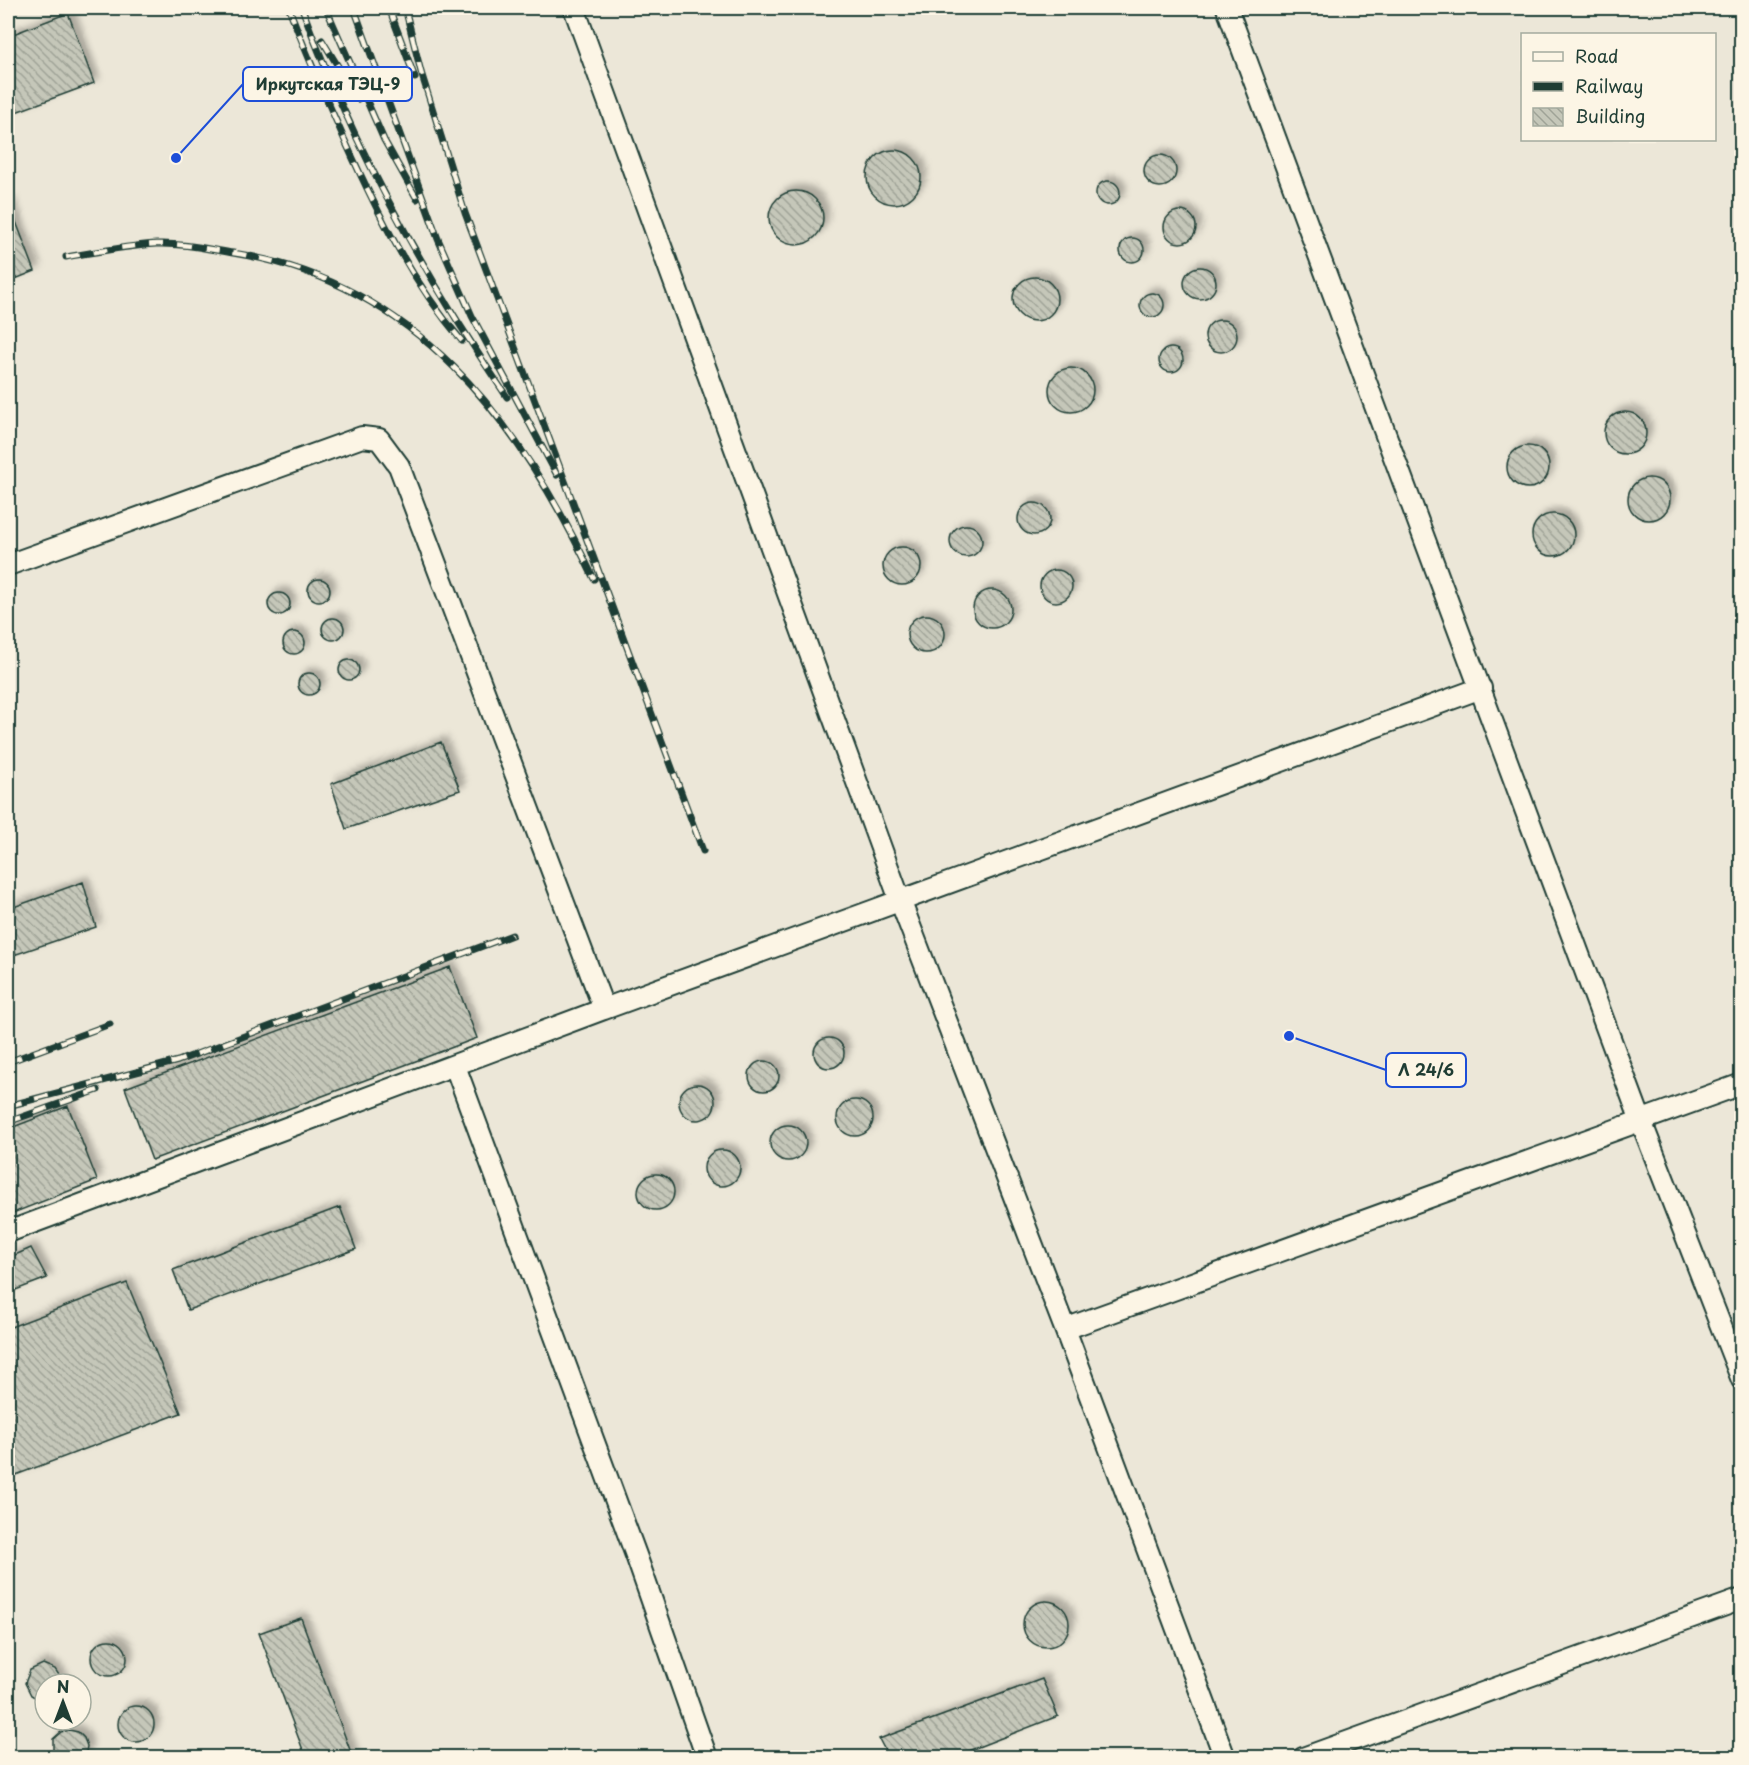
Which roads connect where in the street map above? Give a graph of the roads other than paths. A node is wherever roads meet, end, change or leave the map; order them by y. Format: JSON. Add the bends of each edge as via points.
{"nodes":[{"id":1,"x":574,"y":8,"type":"edge"},
{"id":2,"x":1227,"y":8,"type":"edge"},
{"id":3,"x":8,"y":566,"type":"edge"},
{"id":4,"x":1481,"y":688,"type":"junction"},
{"id":5,"x":900,"y":900,"type":"junction"},
{"id":6,"x":604,"y":1009,"type":"junction"},
{"id":7,"x":455,"y":1066,"type":"junction"},
{"id":8,"x":1742,"y":1084,"type":"edge"},
{"id":9,"x":1641,"y":1121,"type":"junction"},
{"id":10,"x":8,"y":1232,"type":"edge"},
{"id":11,"x":1065,"y":1329,"type":"junction"},
{"id":12,"x":1742,"y":1380,"type":"edge"},
{"id":13,"x":1742,"y":1599,"type":"edge"},
{"id":14,"x":707,"y":1758,"type":"edge"},
{"id":15,"x":1226,"y":1758,"type":"edge"},
{"id":16,"x":1303,"y":1758,"type":"edge"}],
"edges":[{"from":1,"to":5,"type":"lane"},
{"from":2,"to":4,"type":"lane"},
{"from":3,"to":6,"type":"lane","via":[[362,437],[379,439],[399,466]]},
{"from":4,"to":5,"type":"lane"},
{"from":4,"to":9,"type":"lane"},
{"from":5,"to":6,"type":"lane"},
{"from":5,"to":11,"type":"lane"},
{"from":6,"to":7,"type":"lane"},
{"from":7,"to":10,"type":"lane"},
{"from":7,"to":14,"type":"lane"},
{"from":8,"to":9,"type":"lane"},
{"from":9,"to":11,"type":"lane"},
{"from":9,"to":12,"type":"lane"},
{"from":11,"to":15,"type":"lane"},
{"from":13,"to":16,"type":"lane"}]}
